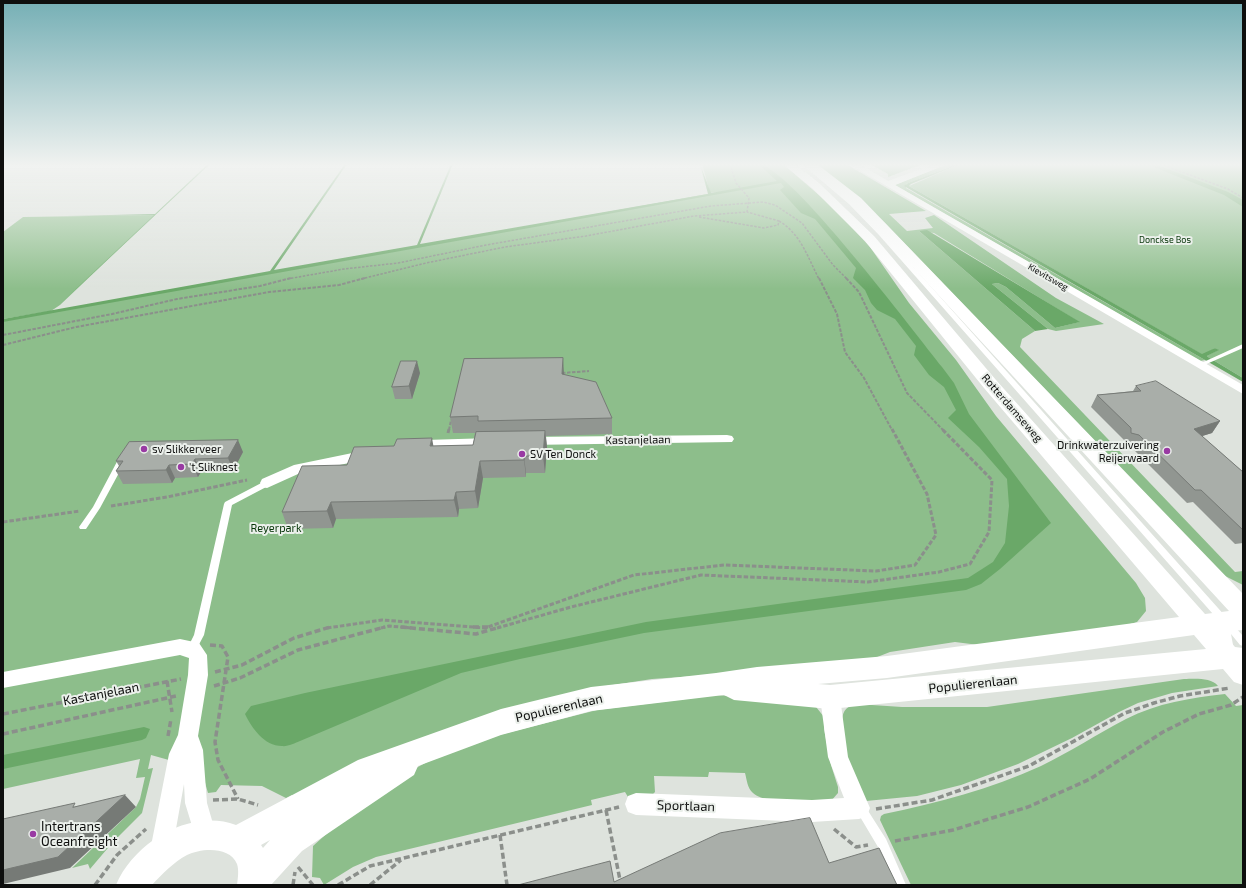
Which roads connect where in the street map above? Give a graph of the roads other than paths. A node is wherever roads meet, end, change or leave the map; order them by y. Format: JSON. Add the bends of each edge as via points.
{"nodes":[{"id":1,"x":834,"y":205,"type":"edge"},
{"id":2,"x":853,"y":205,"type":"edge"},
{"id":3,"x":861,"y":205,"type":"edge"},
{"id":4,"x":925,"y":205,"type":"edge"},
{"id":5,"x":1243,"y":346,"type":"edge"},
{"id":6,"x":1204,"y":364,"type":"junction"},
{"id":7,"x":1243,"y":390,"type":"edge"},
{"id":8,"x":726,"y":439,"type":"dead end"},
{"id":9,"x":402,"y":448,"type":"edge"},
{"id":10,"x":379,"y":453,"type":"edge"},
{"id":11,"x":124,"y":456,"type":"edge"},
{"id":12,"x":266,"y":483,"type":"joint"},
{"id":13,"x":83,"y":527,"type":"dead end"},
{"id":14,"x":1237,"y":617,"type":"edge"},
{"id":15,"x":1200,"y":624,"type":"junction"},
{"id":16,"x":192,"y":649,"type":"junction"},
{"id":17,"x":1239,"y":664,"type":"edge"},
{"id":18,"x":3,"y":680,"type":"edge"},
{"id":19,"x":716,"y":685,"type":"junction"},
{"id":20,"x":830,"y":697,"type":"junction"},
{"id":21,"x":188,"y":736,"type":"junction"},
{"id":22,"x":431,"y":748,"type":"junction"},
{"id":23,"x":636,"y":804,"type":"road end"},
{"id":24,"x":860,"y":808,"type":"junction"},
{"id":25,"x":205,"y":834,"type":"junction"},
{"id":26,"x":238,"y":841,"type":"junction"},
{"id":27,"x":161,"y":854,"type":"junction"},
{"id":28,"x":254,"y":882,"type":"edge"},
{"id":29,"x":132,"y":885,"type":"edge"},
{"id":30,"x":900,"y":885,"type":"edge"}],
"edges":[{"from":1,"to":15,"type":"main road","name":"Rotterdamseweg","via":[[869,240]]},
{"from":2,"to":14,"type":"lane","name":"Rotterdamseweg"},
{"from":3,"to":14,"type":"main road","name":"Rotterdamseweg","via":[[1017,371]]},
{"from":4,"to":6,"type":"street","name":"Kievitsweg"},
{"from":5,"to":6,"type":"lane"},
{"from":6,"to":7,"type":"street","name":"Kievitsweg"},
{"from":8,"to":9,"type":"street","name":"Kastanjelaan","via":[[446,442]]},
{"from":10,"to":12,"type":"street","via":[[294,470]]},
{"from":11,"to":13,"type":"lane"},
{"from":12,"to":16,"type":"lane","via":[[228,504],[199,635]]},
{"from":14,"to":15,"type":"main road","name":"Populierenlaan"},
{"from":14,"to":17,"type":"lane"},
{"from":14,"to":17,"type":"lane","name":"Rotterdamseweg"},
{"from":15,"to":17,"type":"main road","name":"Rotterdamseweg"},
{"from":15,"to":19,"type":"main road","name":"Populierenlaan","via":[[887,667],[757,678]]},
{"from":16,"to":18,"type":"street","via":[[180,647]]},
{"from":16,"to":21,"type":"street","via":[[198,655],[198,675]]},
{"from":17,"to":20,"type":"main road","name":"Populierenlaan"},
{"from":19,"to":20,"type":"main road","name":"Populierenlaan","via":[[760,692]]},
{"from":19,"to":22,"type":"main road","name":"Populierenlaan","via":[[591,699],[501,722]]},
{"from":20,"to":24,"type":"street","via":[[838,757]]},
{"from":21,"to":25,"type":"street","via":[[193,750],[196,803]]},
{"from":21,"to":27,"type":"street","via":[[179,754]]},
{"from":22,"to":26,"type":"main road","name":"Populierenlaan","via":[[358,774]]},
{"from":22,"to":28,"type":"main road","name":"Populierenlaan","via":[[291,840]]},
{"from":23,"to":24,"type":"street","name":"Sportlaan","via":[[812,811]]},
{"from":24,"to":30,"type":"lane","via":[[882,843]]},
{"from":25,"to":26,"type":"main road","via":[[223,835]]},
{"from":25,"to":27,"type":"main road","via":[[183,841]]},
{"from":26,"to":28,"type":"main road","via":[[248,850],[253,863]]},
{"from":27,"to":29,"type":"main road","via":[[144,869]]}]}
